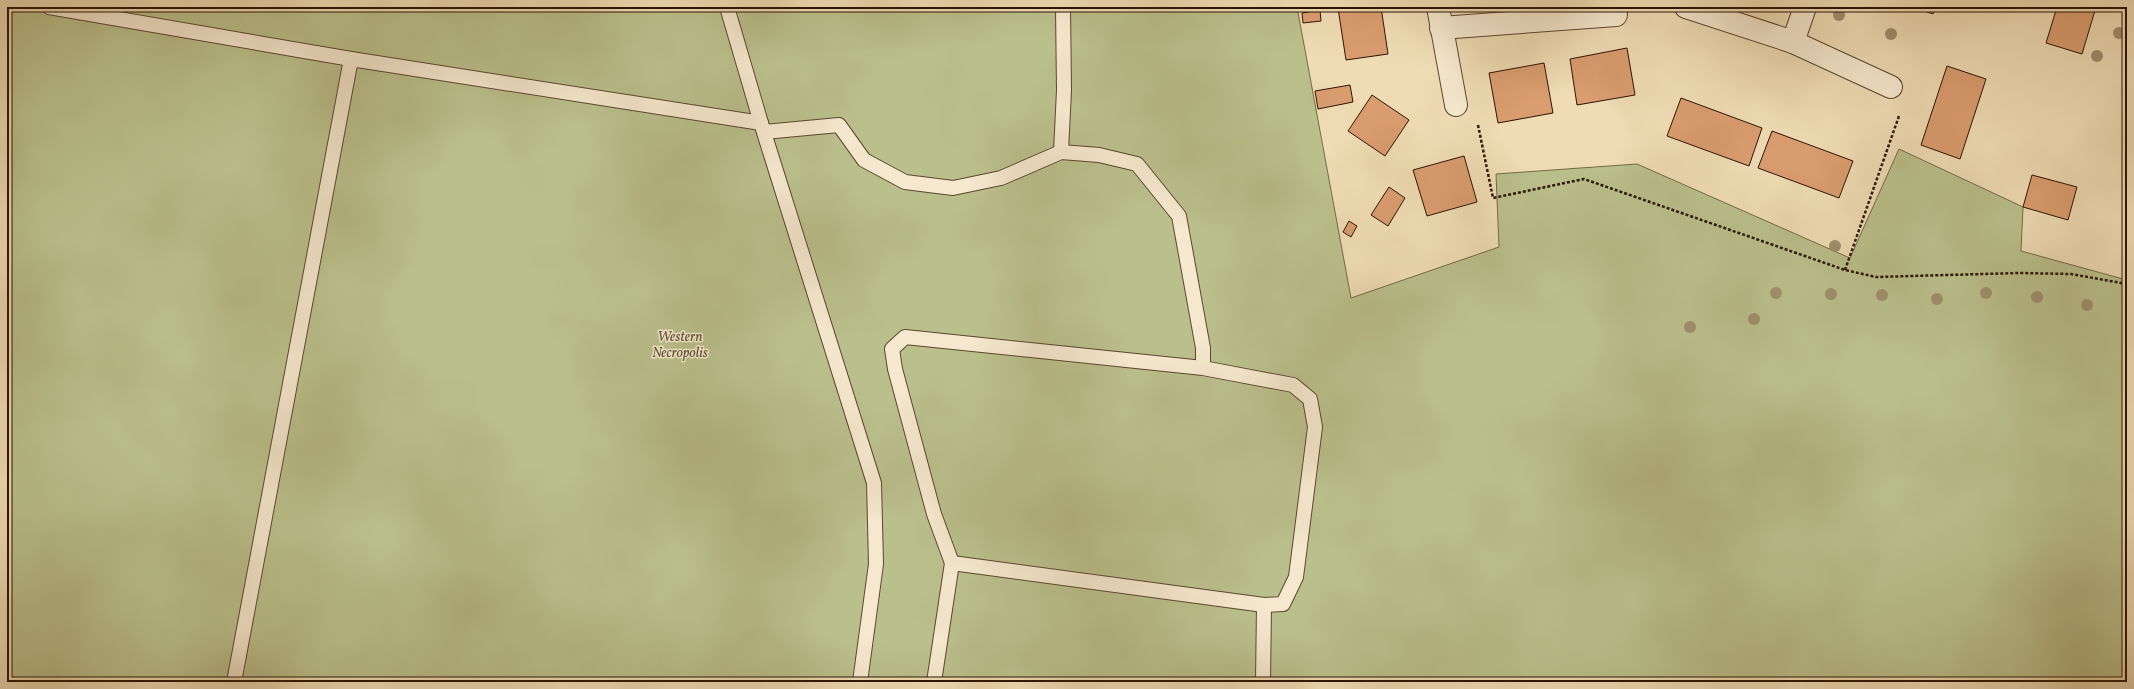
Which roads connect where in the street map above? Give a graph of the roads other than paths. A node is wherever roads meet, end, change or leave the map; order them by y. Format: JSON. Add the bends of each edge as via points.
{"nodes":[{"id":1,"x":49,"y":7,"type":"edge"},
{"id":2,"x":727,"y":7,"type":"edge"},
{"id":3,"x":1063,"y":7,"type":"edge"},
{"id":4,"x":1686,"y":7,"type":"edge"},
{"id":5,"x":1805,"y":7,"type":"edge"},
{"id":6,"x":1616,"y":15,"type":"dead end"},
{"id":7,"x":1440,"y":17,"type":"edge"},
{"id":8,"x":1793,"y":42,"type":"junction"},
{"id":9,"x":351,"y":59,"type":"junction"},
{"id":10,"x":1891,"y":87,"type":"road end"},
{"id":11,"x":1456,"y":105,"type":"road end"},
{"id":12,"x":762,"y":128,"type":"junction"},
{"id":13,"x":1061,"y":152,"type":"junction"},
{"id":14,"x":1203,"y":368,"type":"junction"},
{"id":15,"x":952,"y":563,"type":"junction"},
{"id":16,"x":1264,"y":605,"type":"junction"},
{"id":17,"x":234,"y":682,"type":"edge"},
{"id":18,"x":860,"y":682,"type":"edge"},
{"id":19,"x":934,"y":682,"type":"edge"},
{"id":20,"x":1263,"y":682,"type":"edge"}],
"edges":[{"from":1,"to":9,"type":"lane"},
{"from":2,"to":12,"type":"lane"},
{"from":3,"to":13,"type":"lane","via":[[1064,83]]},
{"from":4,"to":8,"type":"street"},
{"from":5,"to":8,"type":"street"},
{"from":6,"to":7,"type":"street"},
{"from":7,"to":11,"type":"street"},
{"from":8,"to":10,"type":"street"},
{"from":9,"to":12,"type":"lane"},
{"from":9,"to":17,"type":"lane"},
{"from":12,"to":13,"type":"lane","via":[[839,125],[864,160],[905,182],[953,188],[1001,178]]},
{"from":12,"to":18,"type":"lane","via":[[874,484],[876,564]]},
{"from":13,"to":14,"type":"lane","via":[[1099,155],[1137,164],[1179,216],[1203,348]]},
{"from":14,"to":15,"type":"lane","via":[[906,338],[892,349],[895,369],[934,514]]},
{"from":14,"to":16,"type":"lane","via":[[1293,385],[1310,399],[1315,427],[1296,577],[1283,604]]},
{"from":15,"to":16,"type":"lane"},
{"from":15,"to":19,"type":"lane"},
{"from":16,"to":20,"type":"lane"}]}
